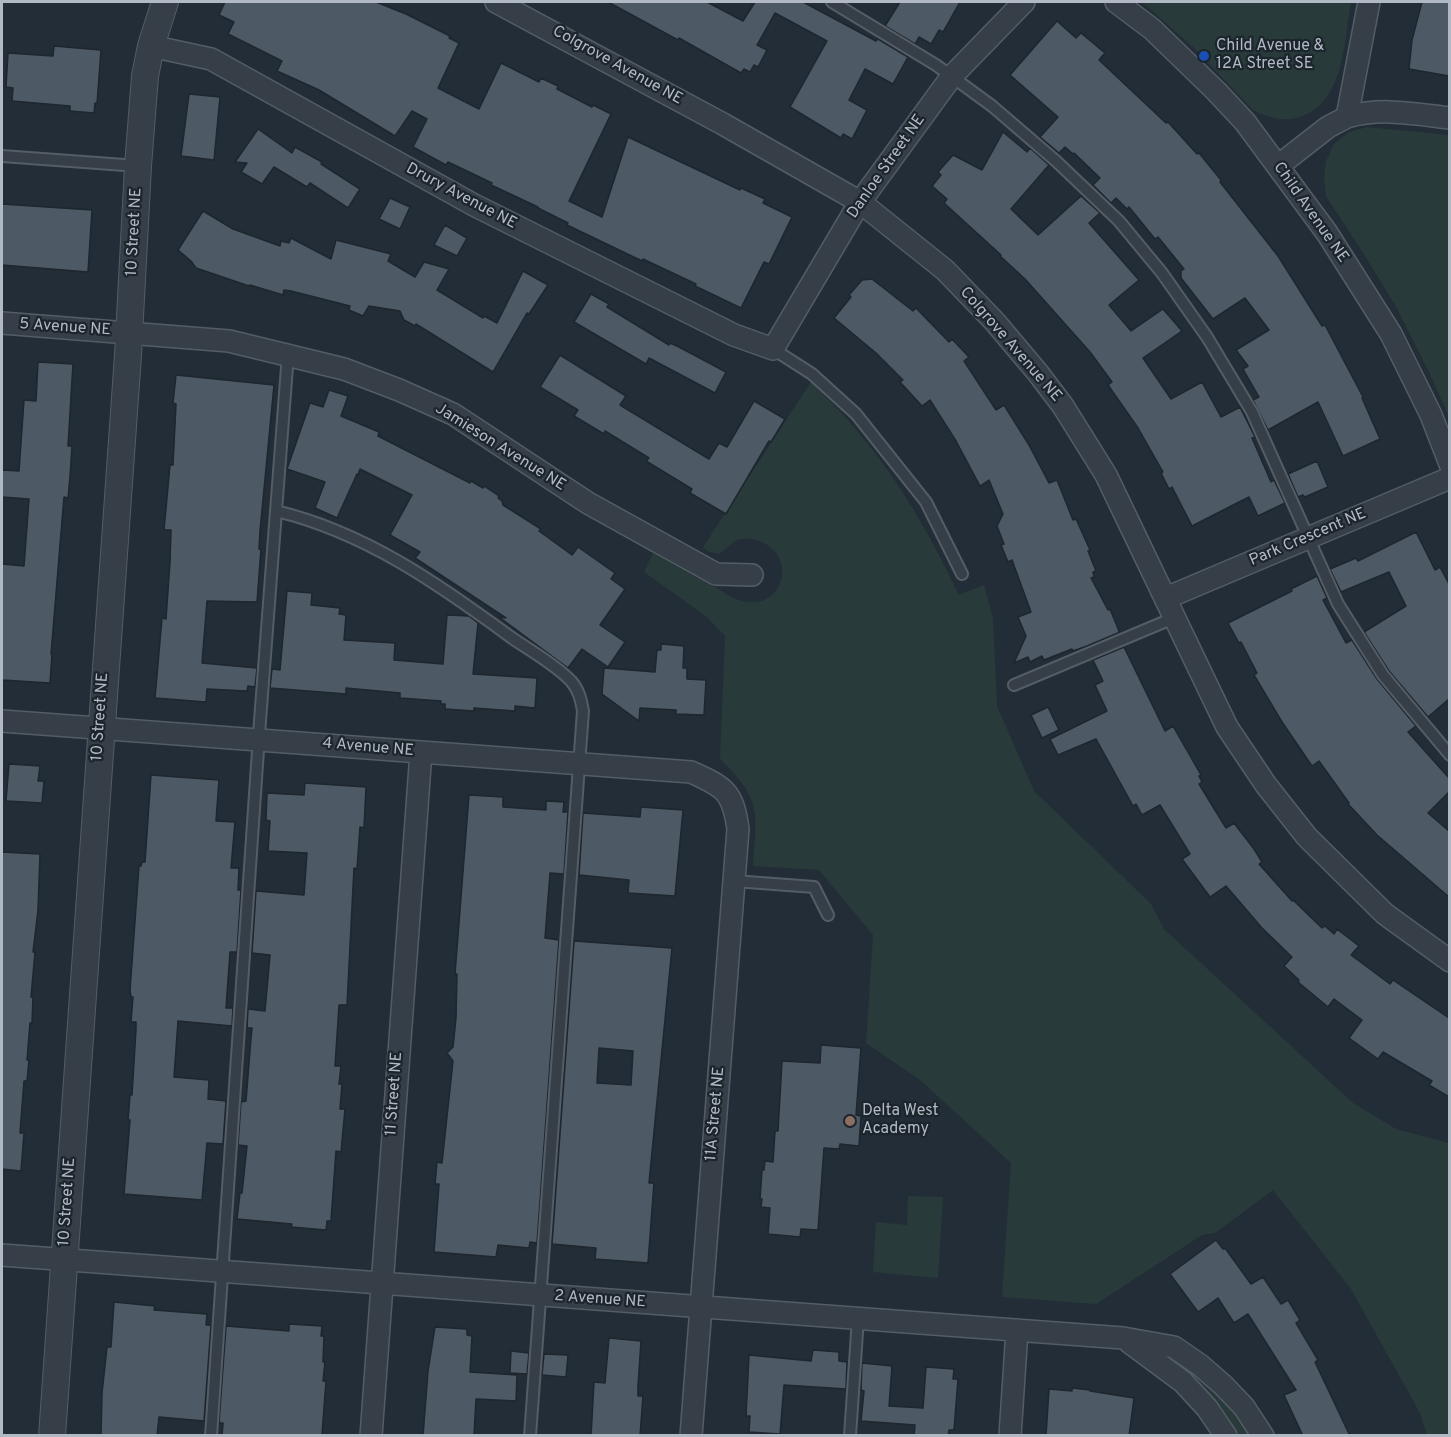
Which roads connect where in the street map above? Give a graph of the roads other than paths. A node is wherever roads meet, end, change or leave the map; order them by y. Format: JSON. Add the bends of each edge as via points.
{"nodes":[{"id":1,"x":163,"y":2,"type":"edge"},
{"id":2,"x":496,"y":2,"type":"edge"},
{"id":3,"x":832,"y":2,"type":"edge"},
{"id":4,"x":1024,"y":2,"type":"edge"},
{"id":5,"x":1116,"y":2,"type":"edge"},
{"id":6,"x":1369,"y":2,"type":"edge"},
{"id":7,"x":151,"y":46,"type":"junction"},
{"id":8,"x":952,"y":76,"type":"junction"},
{"id":9,"x":1347,"y":117,"type":"junction"},
{"id":10,"x":1449,"y":118,"type":"edge"},
{"id":11,"x":2,"y":156,"type":"edge"},
{"id":12,"x":138,"y":166,"type":"junction"},
{"id":13,"x":1278,"y":166,"type":"junction"},
{"id":14,"x":860,"y":202,"type":"junction"},
{"id":15,"x":2,"y":323,"type":"edge"},
{"id":16,"x":129,"y":332,"type":"junction"},
{"id":17,"x":773,"y":349,"type":"junction"},
{"id":18,"x":288,"y":354,"type":"junction"},
{"id":19,"x":1449,"y":464,"type":"edge"},
{"id":20,"x":1449,"y":478,"type":"edge"},
{"id":21,"x":276,"y":511,"type":"junction"},
{"id":22,"x":1310,"y":538,"type":"junction"},
{"id":23,"x":962,"y":574,"type":"dead end"},
{"id":24,"x":752,"y":576,"type":"dead end"},
{"id":25,"x":1166,"y":598,"type":"junction"},
{"id":26,"x":1176,"y":617,"type":"junction"},
{"id":27,"x":1014,"y":686,"type":"dead end"},
{"id":28,"x":2,"y":721,"type":"edge"},
{"id":29,"x":100,"y":728,"type":"junction"},
{"id":30,"x":259,"y":739,"type":"junction"},
{"id":31,"x":421,"y":753,"type":"junction"},
{"id":32,"x":1449,"y":755,"type":"edge"},
{"id":33,"x":578,"y":764,"type":"junction"},
{"id":34,"x":728,"y":795,"type":"joint"},
{"id":35,"x":734,"y":881,"type":"junction"},
{"id":36,"x":828,"y":915,"type":"dead end"},
{"id":37,"x":1449,"y":961,"type":"edge"},
{"id":38,"x":2,"y":1256,"type":"edge"},
{"id":39,"x":64,"y":1260,"type":"junction"},
{"id":40,"x":222,"y":1272,"type":"junction"},
{"id":41,"x":381,"y":1283,"type":"junction"},
{"id":42,"x":539,"y":1295,"type":"junction"},
{"id":43,"x":700,"y":1307,"type":"junction"},
{"id":44,"x":858,"y":1318,"type":"junction"},
{"id":45,"x":1017,"y":1330,"type":"junction"},
{"id":46,"x":1124,"y":1338,"type":"junction"},
{"id":47,"x":52,"y":1436,"type":"edge"},
{"id":48,"x":211,"y":1436,"type":"edge"},
{"id":49,"x":371,"y":1436,"type":"edge"},
{"id":50,"x":530,"y":1436,"type":"edge"},
{"id":51,"x":691,"y":1436,"type":"edge"},
{"id":52,"x":850,"y":1436,"type":"edge"},
{"id":53,"x":1010,"y":1436,"type":"edge"},
{"id":54,"x":1226,"y":1436,"type":"edge"},
{"id":55,"x":1263,"y":1436,"type":"edge"}],
"edges":[{"from":1,"to":7,"type":"street","name":"10 Street NE"},
{"from":2,"to":14,"type":"street","name":"Colgrove Avenue NE","via":[[723,123]]},
{"from":3,"to":8,"type":"lane"},
{"from":4,"to":8,"type":"street","name":"Danloe Street NE"},
{"from":5,"to":13,"type":"street","name":"Child Avenue NE","via":[[1152,29],[1216,91]]},
{"from":6,"to":9,"type":"street"},
{"from":7,"to":12,"type":"street","name":"10 Street NE"},
{"from":7,"to":17,"type":"street","name":"Drury Avenue NE","via":[[211,59],[474,205],[734,335]]},
{"from":8,"to":14,"type":"street","name":"Danloe Street NE"},
{"from":8,"to":22,"type":"lane","via":[[1056,161],[1119,221],[1162,273],[1252,412]]},
{"from":9,"to":10,"type":"street","via":[[1387,111]]},
{"from":9,"to":13,"type":"street"},
{"from":11,"to":12,"type":"lane"},
{"from":12,"to":16,"type":"street","name":"10 Street NE"},
{"from":13,"to":19,"type":"street","name":"Child Avenue NE","via":[[1327,233],[1391,334],[1431,416]]},
{"from":14,"to":17,"type":"street","name":"Danloe Street NE"},
{"from":14,"to":25,"type":"street","name":"Colgrove Avenue NE","via":[[945,270],[995,322],[1050,389],[1106,475]]},
{"from":15,"to":16,"type":"street","name":"5 Avenue NE"},
{"from":16,"to":18,"type":"street","name":"Jamieson Avenue NE","via":[[229,341]]},
{"from":16,"to":29,"type":"street","name":"10 Street NE"},
{"from":17,"to":23,"type":"lane","via":[[812,375],[856,414],[926,502]]},
{"from":18,"to":21,"type":"lane"},
{"from":18,"to":24,"type":"street","name":"Jamieson Avenue NE","via":[[344,369],[453,414],[588,504],[716,574]]},
{"from":20,"to":22,"type":"street","name":"Park Crescent NE"},
{"from":21,"to":30,"type":"lane"},
{"from":21,"to":33,"type":"lane","via":[[337,530],[392,558],[458,598],[572,682],[580,694],[583,711]]},
{"from":22,"to":25,"type":"street","name":"Park Crescent NE"},
{"from":22,"to":32,"type":"lane","via":[[1338,604],[1383,675]]},
{"from":25,"to":26,"type":"street","name":"Colgrove Avenue NE"},
{"from":26,"to":27,"type":"lane"},
{"from":26,"to":37,"type":"street","name":"Colgrove Avenue NE","via":[[1227,727],[1286,811],[1385,914]]},
{"from":28,"to":29,"type":"street","name":"4 Avenue NE"},
{"from":29,"to":30,"type":"street","name":"4 Avenue NE"},
{"from":29,"to":39,"type":"street","name":"10 Street NE"},
{"from":30,"to":31,"type":"street","name":"4 Avenue NE"},
{"from":30,"to":40,"type":"lane"},
{"from":31,"to":33,"type":"street","name":"4 Avenue NE"},
{"from":31,"to":41,"type":"street","name":"11 Street NE"},
{"from":33,"to":34,"type":"street","name":"4 Avenue NE","via":[[692,772],[720,786]]},
{"from":33,"to":42,"type":"lane"},
{"from":34,"to":35,"type":"street","name":"11A Street NE","via":[[735,808],[738,829]]},
{"from":35,"to":36,"type":"lane","via":[[814,887]]},
{"from":35,"to":43,"type":"street","name":"11A Street NE"},
{"from":38,"to":39,"type":"street","name":"2 Avenue NE"},
{"from":39,"to":40,"type":"street","name":"2 Avenue NE"},
{"from":39,"to":47,"type":"street","name":"10 Street NE"},
{"from":40,"to":41,"type":"street","name":"2 Avenue NE"},
{"from":40,"to":48,"type":"lane"},
{"from":41,"to":42,"type":"street","name":"2 Avenue NE"},
{"from":41,"to":49,"type":"street","name":"11 Street NE"},
{"from":42,"to":43,"type":"street","name":"2 Avenue NE"},
{"from":42,"to":50,"type":"lane"},
{"from":43,"to":44,"type":"street","name":"2 Avenue NE"},
{"from":43,"to":51,"type":"street","name":"11A Street NE"},
{"from":44,"to":45,"type":"street","name":"2 Avenue NE"},
{"from":44,"to":52,"type":"lane"},
{"from":45,"to":46,"type":"street","name":"2 Avenue NE"},
{"from":45,"to":53,"type":"street"},
{"from":46,"to":54,"type":"street","via":[[1183,1382]]},
{"from":46,"to":55,"type":"street","name":"2 Avenue NE","via":[[1174,1347],[1183,1353],[1223,1385]]}]}
